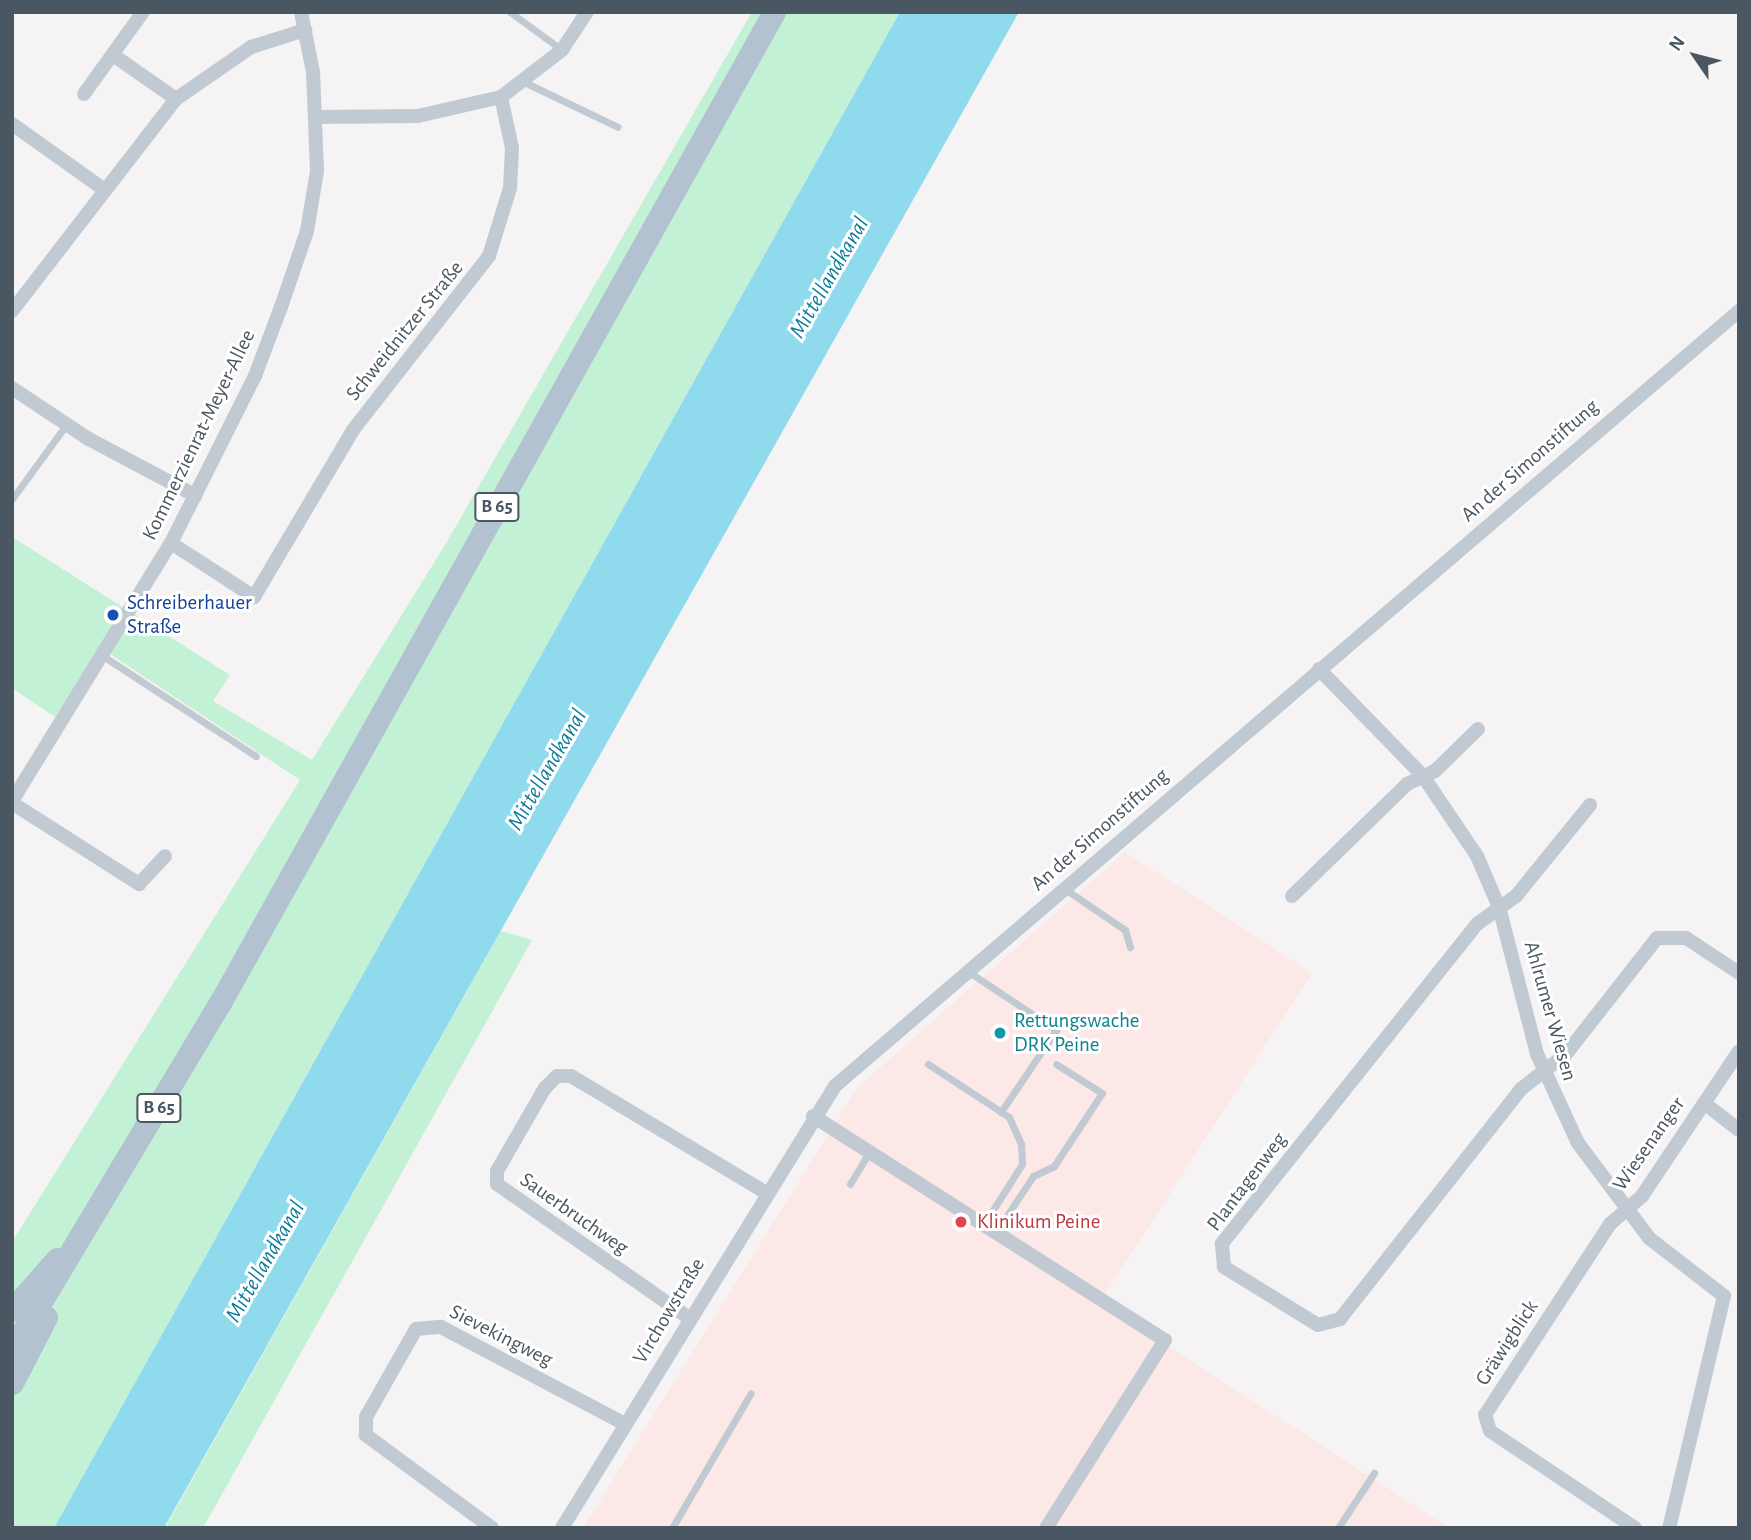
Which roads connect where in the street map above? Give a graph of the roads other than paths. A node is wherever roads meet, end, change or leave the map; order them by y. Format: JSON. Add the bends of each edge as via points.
{"nodes":[{"id":1,"x":143,"y":12,"type":"edge"},
{"id":2,"x":301,"y":12,"type":"edge"},
{"id":3,"x":510,"y":12,"type":"edge"},
{"id":4,"x":587,"y":12,"type":"edge"},
{"id":5,"x":774,"y":12,"type":"edge"},
{"id":6,"x":306,"y":30,"type":"junction"},
{"id":7,"x":562,"y":50,"type":"junction"},
{"id":8,"x":113,"y":55,"type":"junction"},
{"id":9,"x":522,"y":81,"type":"junction"},
{"id":10,"x":84,"y":94,"type":"dead end"},
{"id":11,"x":501,"y":97,"type":"junction"},
{"id":12,"x":176,"y":99,"type":"junction"},
{"id":13,"x":317,"y":117,"type":"junction"},
{"id":14,"x":12,"y":124,"type":"edge"},
{"id":15,"x":618,"y":127,"type":"dead end"},
{"id":16,"x":102,"y":188,"type":"junction"},
{"id":17,"x":12,"y":311,"type":"edge"},
{"id":18,"x":1739,"y":311,"type":"edge"},
{"id":19,"x":12,"y":388,"type":"edge"},
{"id":20,"x":66,"y":425,"type":"junction"},
{"id":21,"x":196,"y":496,"type":"junction"},
{"id":22,"x":12,"y":499,"type":"edge"},
{"id":23,"x":171,"y":544,"type":"junction"},
{"id":24,"x":106,"y":658,"type":"junction"},
{"id":25,"x":1319,"y":669,"type":"junction"},
{"id":26,"x":1478,"y":729,"type":"dead end"},
{"id":27,"x":256,"y":756,"type":"dead end"},
{"id":28,"x":1423,"y":776,"type":"junction"},
{"id":29,"x":12,"y":802,"type":"edge"},
{"id":30,"x":1590,"y":805,"type":"dead end"},
{"id":31,"x":165,"y":856,"type":"dead end"},
{"id":32,"x":1064,"y":889,"type":"junction"},
{"id":33,"x":1292,"y":895,"type":"dead end"},
{"id":34,"x":1499,"y":907,"type":"junction"},
{"id":35,"x":1130,"y":947,"type":"dead end"},
{"id":36,"x":1736,"y":965,"type":"edge"},
{"id":37,"x":968,"y":971,"type":"junction"},
{"id":38,"x":1739,"y":1051,"type":"edge"},
{"id":39,"x":1056,"y":1063,"type":"dead end"},
{"id":40,"x":928,"y":1064,"type":"dead end"},
{"id":41,"x":1543,"y":1071,"type":"junction"},
{"id":42,"x":1704,"y":1103,"type":"junction"},
{"id":43,"x":1001,"y":1112,"type":"junction"},
{"id":44,"x":813,"y":1116,"type":"junction"},
{"id":45,"x":1739,"y":1130,"type":"edge"},
{"id":46,"x":870,"y":1152,"type":"junction"},
{"id":47,"x":850,"y":1184,"type":"dead end"},
{"id":48,"x":765,"y":1192,"type":"junction"},
{"id":49,"x":1627,"y":1210,"type":"junction"},
{"id":50,"x":96,"y":1215,"type":"junction"},
{"id":51,"x":990,"y":1228,"type":"junction"},
{"id":52,"x":74,"y":1253,"type":"junction"},
{"id":53,"x":12,"y":1310,"type":"edge"},
{"id":54,"x":689,"y":1318,"type":"junction"},
{"id":55,"x":12,"y":1350,"type":"edge"},
{"id":56,"x":12,"y":1384,"type":"edge"},
{"id":57,"x":751,"y":1393,"type":"dead end"},
{"id":58,"x":625,"y":1424,"type":"junction"},
{"id":59,"x":1374,"y":1473,"type":"dead end"},
{"id":60,"x":492,"y":1528,"type":"edge"},
{"id":61,"x":562,"y":1528,"type":"edge"},
{"id":62,"x":672,"y":1528,"type":"edge"},
{"id":63,"x":1046,"y":1528,"type":"edge"},
{"id":64,"x":1338,"y":1528,"type":"edge"},
{"id":65,"x":1635,"y":1528,"type":"edge"},
{"id":66,"x":1669,"y":1528,"type":"edge"}],
"edges":[{"from":1,"to":8,"type":"street"},
{"from":2,"to":6,"type":"street","name":"Kommerzienrat-Meyer-Allee"},
{"from":3,"to":7,"type":"lane"},
{"from":4,"to":7,"type":"street"},
{"from":5,"to":50,"type":"main road","number":"B 65"},
{"from":6,"to":12,"type":"street","via":[[251,47]]},
{"from":6,"to":13,"type":"street","name":"Kommerzienrat-Meyer-Allee"},
{"from":7,"to":9,"type":"street"},
{"from":8,"to":10,"type":"street"},
{"from":8,"to":12,"type":"street"},
{"from":9,"to":11,"type":"street"},
{"from":9,"to":15,"type":"lane"},
{"from":11,"to":13,"type":"street","via":[[418,116]]},
{"from":11,"to":23,"type":"street","name":"Schweidnitzer Straße","via":[[512,148],[510,188],[489,256],[353,430],[254,597]]},
{"from":12,"to":16,"type":"street"},
{"from":13,"to":21,"type":"street","name":"Kommerzienrat-Meyer-Allee","via":[[307,231],[255,376]]},
{"from":14,"to":16,"type":"street"},
{"from":16,"to":17,"type":"street"},
{"from":18,"to":25,"type":"street","name":"An der Simonstiftung"},
{"from":19,"to":20,"type":"street"},
{"from":20,"to":21,"type":"street"},
{"from":20,"to":22,"type":"lane"},
{"from":21,"to":23,"type":"street","name":"Kommerzienrat-Meyer-Allee"},
{"from":23,"to":24,"type":"street","name":"Kommerzienrat-Meyer-Allee"},
{"from":24,"to":27,"type":"lane"},
{"from":24,"to":29,"type":"street","name":"Kommerzienrat-Meyer-Allee"},
{"from":25,"to":28,"type":"street","name":"Ahlrumer Wiesen"},
{"from":25,"to":32,"type":"street","name":"An der Simonstiftung"},
{"from":26,"to":28,"type":"street"},
{"from":28,"to":33,"type":"street","via":[[1407,784]]},
{"from":28,"to":34,"type":"street","name":"Ahlrumer Wiesen","via":[[1477,856]]},
{"from":29,"to":31,"type":"street","name":"Kommerzienrat-Meyer-Allee","via":[[139,884]]},
{"from":30,"to":34,"type":"street","via":[[1516,896]]},
{"from":32,"to":35,"type":"lane","via":[[1125,930]]},
{"from":32,"to":37,"type":"street","name":"An der Simonstiftung"},
{"from":34,"to":41,"type":"street","name":"Ahlrumer Wiesen"},
{"from":34,"to":41,"type":"street","name":"Plantagenweg","via":[[1477,924],[1222,1244],[1224,1267],[1318,1325],[1340,1319],[1521,1089]]},
{"from":36,"to":41,"type":"street","via":[[1686,937],[1657,939],[1566,1054]]},
{"from":37,"to":43,"type":"lane","via":[[1056,1030]]},
{"from":37,"to":44,"type":"street","name":"An der Simonstiftung","via":[[835,1086]]},
{"from":38,"to":42,"type":"street","name":"Wiesenanger"},
{"from":39,"to":51,"type":"lane","via":[[1102,1093],[1054,1166],[1033,1176]]},
{"from":40,"to":43,"type":"lane"},
{"from":41,"to":49,"type":"street","name":"Ahlrumer Wiesen","via":[[1578,1143]]},
{"from":42,"to":45,"type":"street","name":"Wiesenanger"},
{"from":42,"to":49,"type":"street","name":"Wiesenanger"},
{"from":43,"to":51,"type":"lane","via":[[1021,1144],[1021,1164]]},
{"from":44,"to":46,"type":"street"},
{"from":44,"to":48,"type":"street","name":"Virchowstraße"},
{"from":46,"to":47,"type":"lane"},
{"from":46,"to":51,"type":"street"},
{"from":48,"to":54,"type":"street","name":"Virchowstraße"},
{"from":48,"to":54,"type":"street","name":"Sauerbruchweg","via":[[571,1076],[556,1076],[545,1087],[497,1171],[497,1184]]},
{"from":49,"to":65,"type":"street","name":"Gräwigblick","via":[[1610,1224],[1485,1415],[1490,1432]]},
{"from":49,"to":66,"type":"street","name":"Ahlrumer Wiesen","via":[[1671,1260],[1724,1296]]},
{"from":50,"to":52,"type":"main road","number":"B 65"},
{"from":50,"to":53,"type":"main road"},
{"from":51,"to":63,"type":"street","via":[[1166,1340]]},
{"from":52,"to":55,"type":"main road","number":"B 65"},
{"from":52,"to":56,"type":"main road"},
{"from":54,"to":58,"type":"street","name":"Virchowstraße"},
{"from":57,"to":62,"type":"lane"},
{"from":58,"to":60,"type":"street","name":"Sievekingweg","via":[[441,1327],[416,1329],[366,1417],[366,1435]]},
{"from":58,"to":61,"type":"street","name":"Virchowstraße"},
{"from":59,"to":64,"type":"lane"}]}
